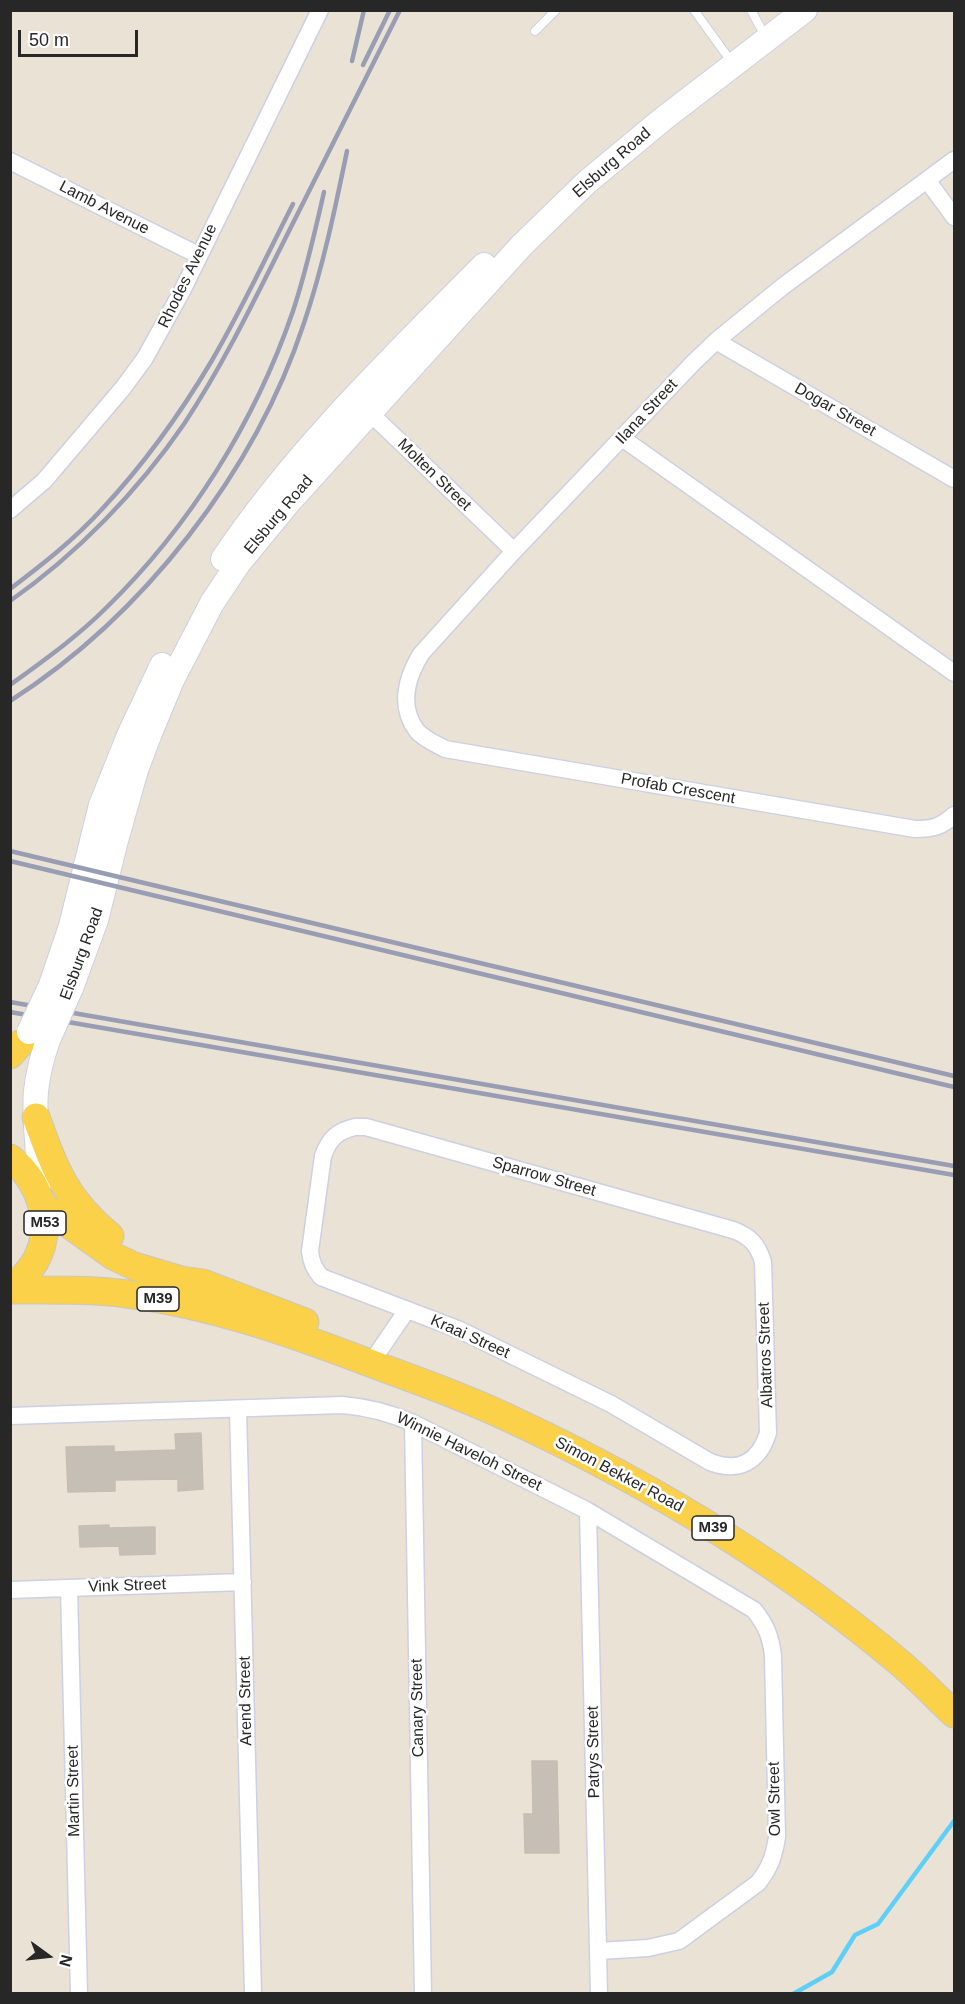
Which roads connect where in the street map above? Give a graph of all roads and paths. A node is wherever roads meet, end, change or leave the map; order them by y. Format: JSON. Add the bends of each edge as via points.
{"nodes":[{"id":1,"x":320,"y":10,"type":"edge"},
{"id":2,"x":556,"y":10,"type":"edge"},
{"id":3,"x":694,"y":10,"type":"edge"},
{"id":4,"x":782,"y":10,"type":"edge"},
{"id":5,"x":805,"y":10,"type":"edge"},
{"id":6,"x":759,"y":26,"type":"edge"},
{"id":7,"x":535,"y":31,"type":"dead end"},
{"id":8,"x":729,"y":59,"type":"junction"},
{"id":9,"x":954,"y":160,"type":"edge"},
{"id":10,"x":10,"y":161,"type":"edge"},
{"id":11,"x":927,"y":180,"type":"junction"},
{"id":12,"x":954,"y":217,"type":"edge"},
{"id":13,"x":198,"y":255,"type":"junction"},
{"id":14,"x":716,"y":341,"type":"junction"},
{"id":15,"x":361,"y":407,"type":"junction"},
{"id":16,"x":622,"y":438,"type":"junction"},
{"id":17,"x":954,"y":479,"type":"edge"},
{"id":18,"x":10,"y":510,"type":"edge"},
{"id":19,"x":514,"y":551,"type":"junction"},
{"id":20,"x":954,"y":673,"type":"edge"},
{"id":21,"x":411,"y":717,"type":"joint"},
{"id":22,"x":954,"y":815,"type":"edge"},
{"id":23,"x":24,"y":1048,"type":"edge"},
{"id":24,"x":36,"y":1117,"type":"junction"},
{"id":25,"x":334,"y":1136,"type":"joint"},
{"id":26,"x":10,"y":1158,"type":"edge"},
{"id":27,"x":41,"y":1198,"type":"junction"},
{"id":28,"x":753,"y":1242,"type":"joint"},
{"id":29,"x":203,"y":1283,"type":"junction"},
{"id":30,"x":10,"y":1289,"type":"edge"},
{"id":31,"x":406,"y":1310,"type":"junction"},
{"id":32,"x":372,"y":1358,"type":"junction"},
{"id":33,"x":238,"y":1409,"type":"junction"},
{"id":34,"x":10,"y":1416,"type":"edge"},
{"id":35,"x":413,"y":1424,"type":"junction"},
{"id":36,"x":746,"y":1463,"type":"joint"},
{"id":37,"x":588,"y":1510,"type":"junction"},
{"id":38,"x":243,"y":1582,"type":"junction"},
{"id":39,"x":69,"y":1588,"type":"junction"},
{"id":40,"x":10,"y":1590,"type":"edge"},
{"id":41,"x":771,"y":1639,"type":"joint"},
{"id":42,"x":954,"y":1714,"type":"edge"},
{"id":43,"x":599,"y":1951,"type":"junction"},
{"id":44,"x":79,"y":1994,"type":"edge"},
{"id":45,"x":253,"y":1994,"type":"edge"},
{"id":46,"x":423,"y":1994,"type":"edge"},
{"id":47,"x":599,"y":1994,"type":"edge"}],
"edges":[{"from":1,"to":13,"type":"street","name":"Rhodes Avenue"},
{"from":2,"to":7,"type":"lane"},
{"from":3,"to":8,"type":"lane"},
{"from":4,"to":6,"type":"main road","name":"Elsburg Road","number":"M53"},
{"from":5,"to":6,"type":"main road","name":"Elsburg Road","number":"M53"},
{"from":6,"to":8,"type":"main road","name":"Elsburg Road","number":"M53"},
{"from":8,"to":15,"type":"main road","name":"Elsburg Road","number":"M53","via":[[652,108],[579,172],[497,251]]},
{"from":9,"to":11,"type":"street","name":"Ilana Street"},
{"from":10,"to":13,"type":"street","name":"Lamb Avenue"},
{"from":11,"to":12,"type":"street"},
{"from":11,"to":14,"type":"street","name":"Ilana Street"},
{"from":13,"to":18,"type":"street","name":"Rhodes Avenue","via":[[163,328],[123,388],[44,481]]},
{"from":14,"to":16,"type":"street","name":"Ilana Street"},
{"from":14,"to":17,"type":"street","name":"Dogar Street"},
{"from":15,"to":19,"type":"street","name":"Molten Street"},
{"from":15,"to":23,"type":"main road","name":"Elsburg Road","number":"M53","bridge":true,"via":[[212,603],[172,680],[136,770],[96,920]]},
{"from":16,"to":19,"type":"street","name":"Ilana Street"},
{"from":16,"to":20,"type":"street"},
{"from":19,"to":21,"type":"street","name":"Ilana Street","via":[[421,654],[406,685]]},
{"from":21,"to":22,"type":"street","name":"Profab Crescent","via":[[418,731],[429,740],[457,751],[915,829],[932,829]]},
{"from":23,"to":24,"type":"main road","name":"Elsburg Road","number":"M53","via":[[40,1063]]},
{"from":24,"to":27,"type":"main road","name":"Elsburg Road","number":"M53"},
{"from":24,"to":29,"type":"main road","via":[[61,1180],[86,1216],[122,1246]]},
{"from":25,"to":28,"type":"street","name":"Sparrow Street","via":[[354,1126],[366,1127],[733,1230]]},
{"from":25,"to":31,"type":"street","name":"Kraai Street","via":[[323,1156],[311,1261],[321,1276]]},
{"from":26,"to":27,"type":"main road","number":"M53","via":[[22,1167]]},
{"from":27,"to":29,"type":"main road","name":"Simon Bekker Road","number":"M39","via":[[113,1256],[159,1275]]},
{"from":27,"to":30,"type":"main road","number":"M53","via":[[45,1230],[39,1253],[26,1274]]},
{"from":28,"to":36,"type":"street","name":"Albatros Street","via":[[763,1262],[768,1433],[757,1455]]},
{"from":29,"to":32,"type":"main road","name":"Simon Bekker Road","number":"M39","via":[[309,1323]]},
{"from":30,"to":32,"type":"main road","name":"Simon Bekker Road","number":"M39","via":[[99,1291],[179,1303]]},
{"from":31,"to":32,"type":"street"},
{"from":31,"to":36,"type":"street","name":"Kraai Street","via":[[460,1330],[611,1404],[710,1462],[722,1467]]},
{"from":32,"to":42,"type":"main road","name":"Simon Bekker Road","number":"M39","via":[[518,1422],[678,1506],[826,1605],[901,1664]]},
{"from":33,"to":34,"type":"street","name":"Winnie Haveloh Street"},
{"from":33,"to":35,"type":"street","name":"Winnie Haveloh Street","via":[[369,1407]]},
{"from":33,"to":38,"type":"street","name":"Arend Street"},
{"from":35,"to":37,"type":"street","name":"Winnie Haveloh Street"},
{"from":35,"to":46,"type":"street","name":"Canary Street"},
{"from":37,"to":41,"type":"street","name":"Winnie Haveloh Street","via":[[740,1600],[765,1623]]},
{"from":37,"to":43,"type":"street","name":"Patrys Street"},
{"from":38,"to":39,"type":"street","name":"Vink Street"},
{"from":38,"to":45,"type":"street","name":"Arend Street"},
{"from":39,"to":40,"type":"street","name":"Vink Street"},
{"from":39,"to":44,"type":"street","name":"Martin Street"},
{"from":41,"to":43,"type":"street","name":"Owl Street","via":[[777,1837],[767,1872],[679,1941],[648,1948]]},
{"from":43,"to":47,"type":"street","name":"Patrys Street"}]}
